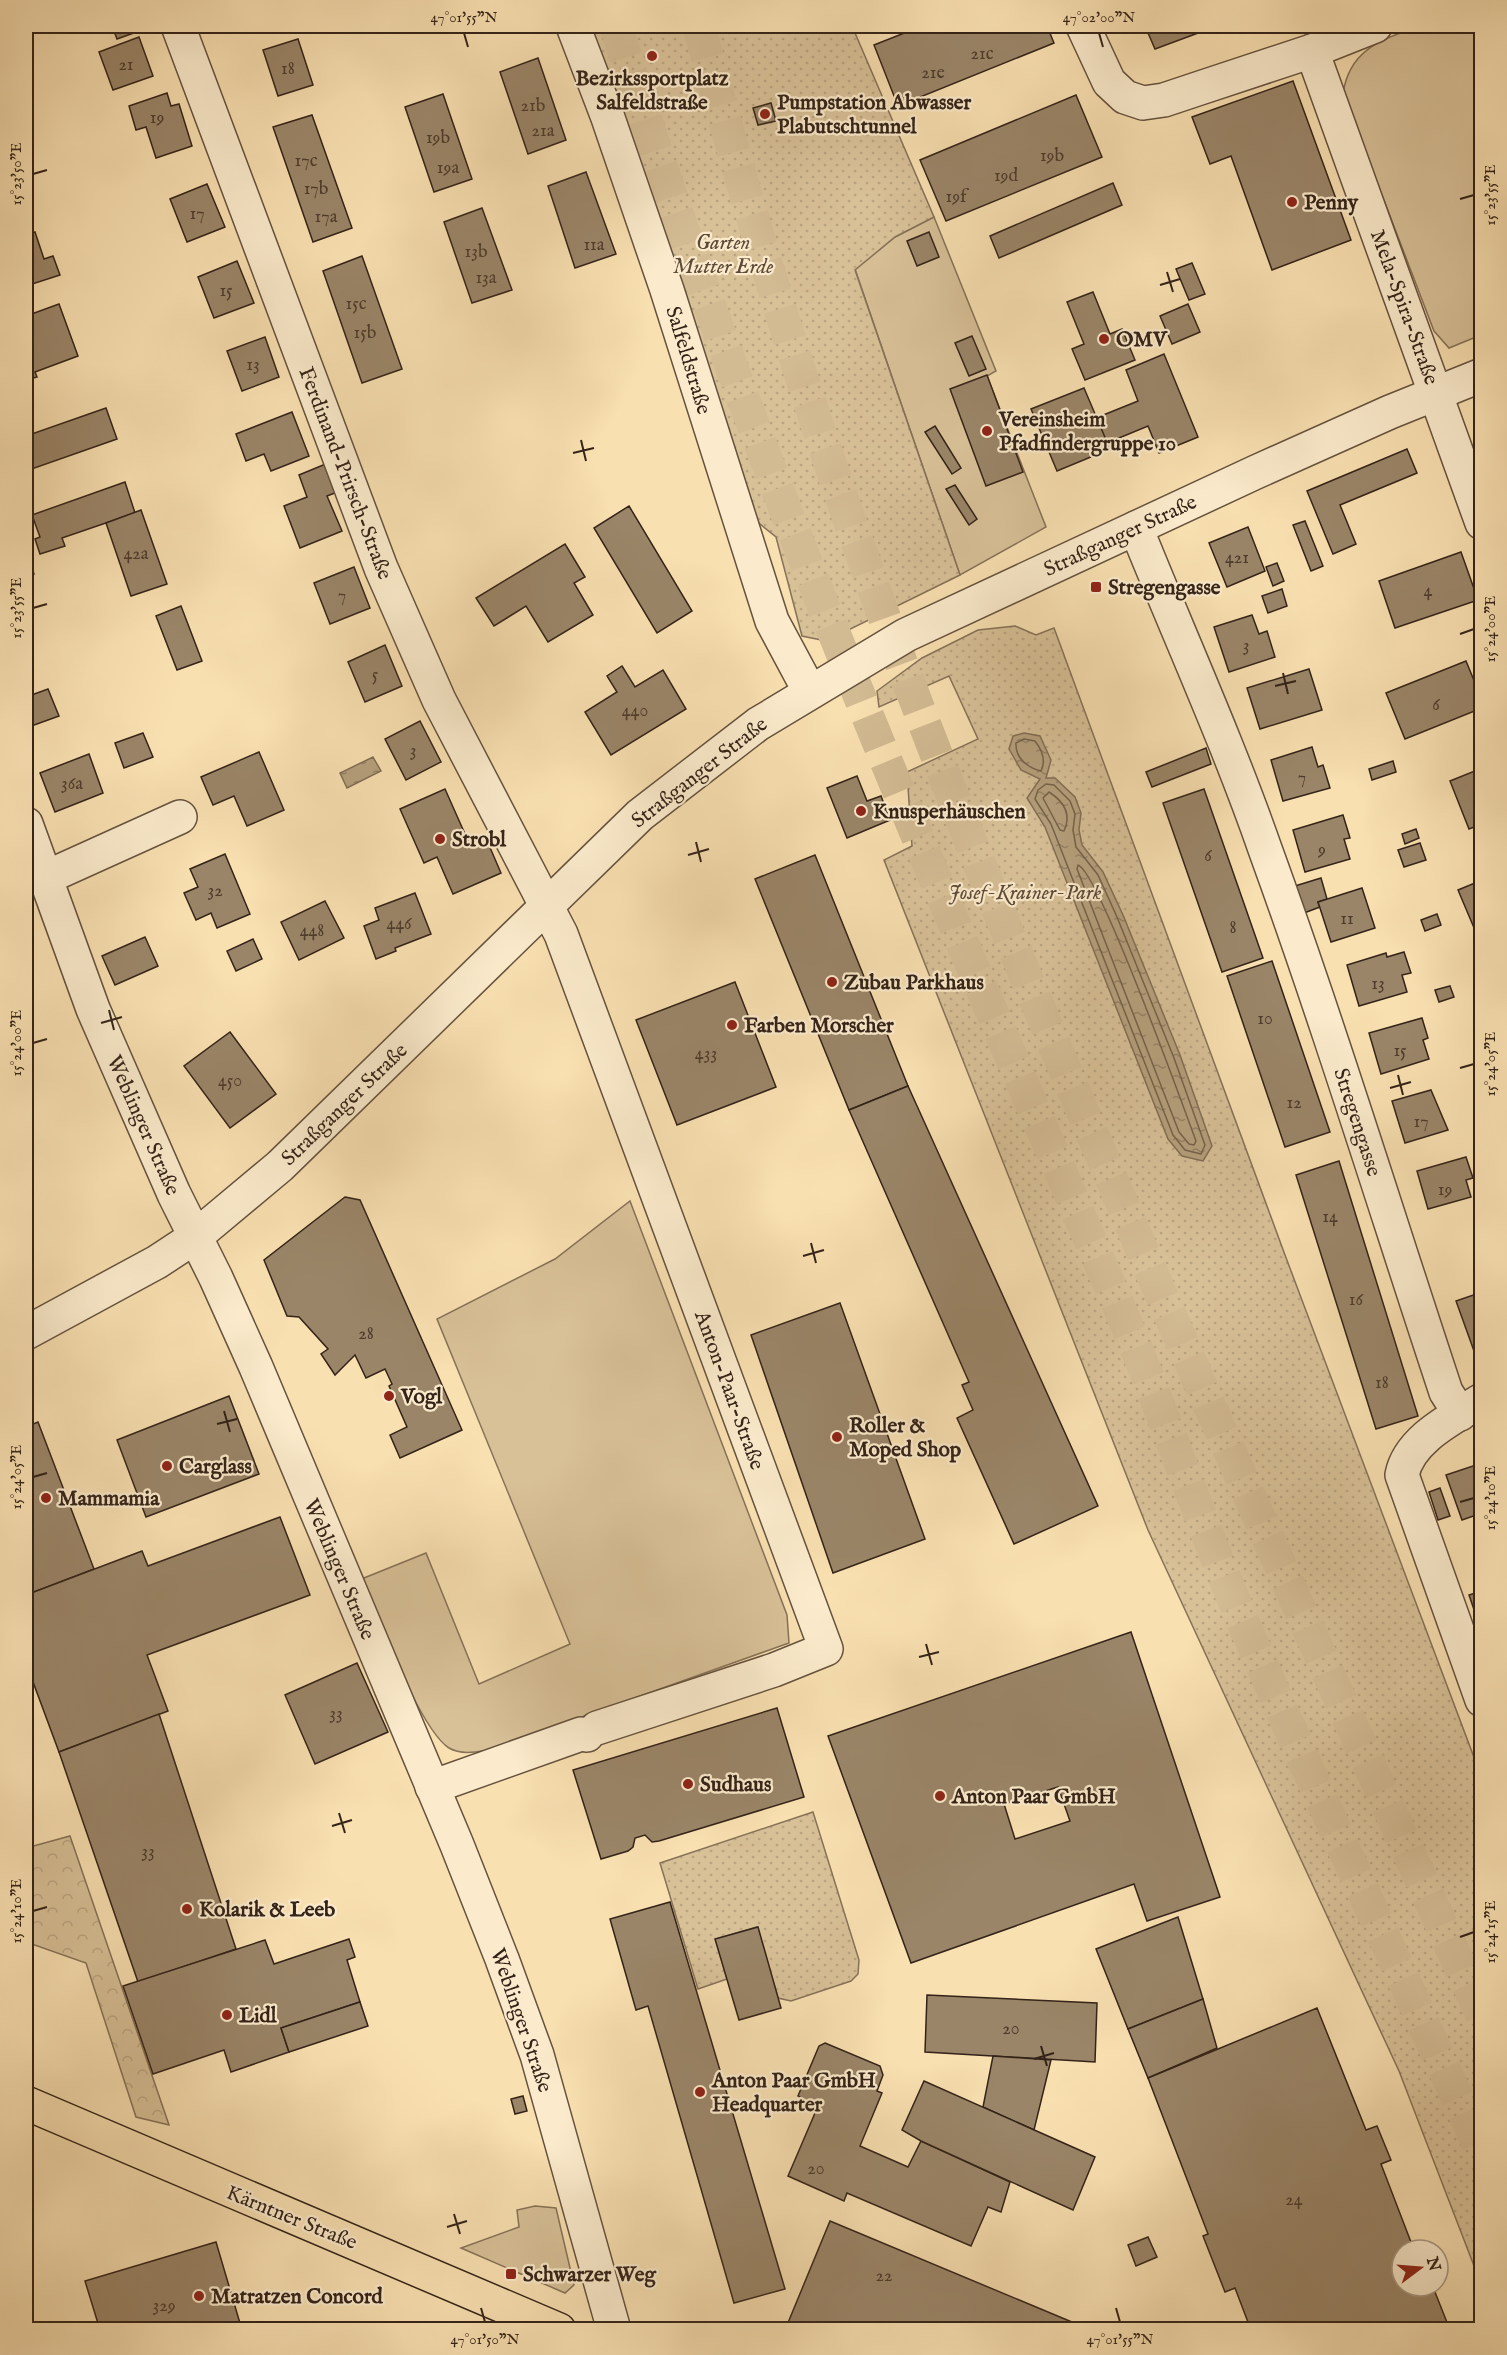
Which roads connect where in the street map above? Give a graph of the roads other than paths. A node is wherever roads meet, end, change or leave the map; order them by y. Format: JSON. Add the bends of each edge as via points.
{"nodes":[{"id":1,"x":178,"y":26,"type":"edge"},
{"id":2,"x":573,"y":26,"type":"edge"},
{"id":3,"x":1083,"y":26,"type":"edge"},
{"id":4,"x":1375,"y":26,"type":"edge"},
{"id":5,"x":1312,"y":51,"type":"junction"},
{"id":6,"x":1482,"y":375,"type":"edge"},
{"id":7,"x":1437,"y":394,"type":"junction"},
{"id":8,"x":1482,"y":523,"type":"edge"},
{"id":9,"x":1136,"y":528,"type":"junction"},
{"id":10,"x":810,"y":692,"type":"junction"},
{"id":11,"x":180,"y":817,"type":"dead end"},
{"id":12,"x":26,"y":824,"type":"edge"},
{"id":13,"x":45,"y":878,"type":"junction"},
{"id":14,"x":547,"y":907,"type":"junction"},
{"id":15,"x":195,"y":1237,"type":"junction"},
{"id":16,"x":26,"y":1333,"type":"edge"},
{"id":17,"x":1471,"y":1407,"type":"edge"},
{"id":18,"x":1482,"y":1700,"type":"edge"},
{"id":19,"x":432,"y":1787,"type":"junction"},
{"id":20,"x":26,"y":2103,"type":"edge"},
{"id":21,"x":560,"y":2330,"type":"edge"},
{"id":22,"x":614,"y":2330,"type":"edge"}],
"edges":[{"from":1,"to":14,"type":"street","name":"Ferdinand-Prirsch-Straße","via":[[381,568],[439,700]]},
{"from":2,"to":10,"type":"street","name":"Salfeldstraße","via":[[668,290],[772,621]]},
{"from":3,"to":5,"type":"street","via":[[1109,82],[1125,98],[1143,103],[1164,100]]},
{"from":4,"to":5,"type":"street"},
{"from":5,"to":7,"type":"street","name":"Mela-Spira-Straße"},
{"from":6,"to":7,"type":"street","name":"Straßganger Straße"},
{"from":7,"to":8,"type":"street","name":"Mela-Spira-Straße"},
{"from":7,"to":9,"type":"street","name":"Straßganger Straße"},
{"from":9,"to":10,"type":"street","name":"Straßganger Straße","via":[[906,635]]},
{"from":9,"to":17,"type":"street","name":"Stregengasse","via":[[1219,724],[1265,848],[1446,1392]]},
{"from":10,"to":14,"type":"street","name":"Straßganger Straße","via":[[758,724],[640,815]]},
{"from":11,"to":13,"type":"street"},
{"from":12,"to":13,"type":"street","name":"Weblinger Straße"},
{"from":13,"to":15,"type":"street","name":"Weblinger Straße","via":[[93,1009]]},
{"from":14,"to":15,"type":"street","name":"Straßganger Straße","via":[[280,1166]]},
{"from":14,"to":19,"type":"street","name":"Anton-Paar-Straße","via":[[589,1005],[826,1649]]},
{"from":15,"to":16,"type":"street","name":"Straßganger Straße"},
{"from":15,"to":19,"type":"street","name":"Weblinger Straße","via":[[256,1367]]},
{"from":17,"to":18,"type":"street","name":"Stregengasse","via":[[1417,1447],[1404,1464],[1402,1475]]},
{"from":19,"to":22,"type":"street","name":"Weblinger Straße","via":[[537,2055]]},
{"from":20,"to":21,"type":"main road","name":"Kärntner Straße"}]}
